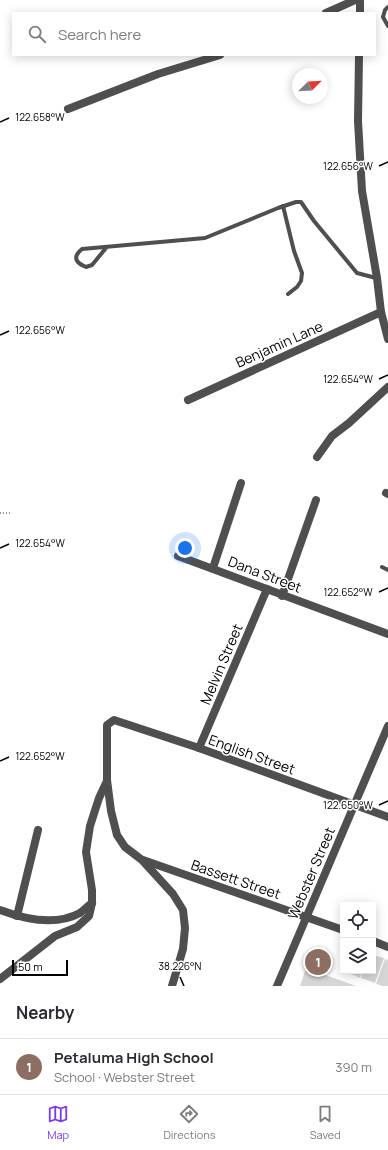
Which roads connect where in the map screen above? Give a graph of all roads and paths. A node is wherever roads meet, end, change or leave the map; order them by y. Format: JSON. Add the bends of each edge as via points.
{"nodes":[{"id":1,"x":355,"y":0,"type":"edge"},
{"id":2,"x":360,"y":0,"type":"edge"},
{"id":3,"x":388,"y":7,"type":"edge"},
{"id":4,"x":328,"y":12,"type":"edge"},
{"id":5,"x":360,"y":12,"type":"edge"},
{"id":6,"x":388,"y":26,"type":"edge"},
{"id":7,"x":217,"y":56,"type":"edge"},
{"id":8,"x":359,"y":56,"type":"edge"},
{"id":9,"x":68,"y":109,"type":"dead end"},
{"id":10,"x":284,"y":206,"type":"junction"},
{"id":11,"x":106,"y":248,"type":"junction"},
{"id":12,"x":377,"y":278,"type":"junction"},
{"id":13,"x":288,"y":294,"type":"dead end"},
{"id":14,"x":381,"y":312,"type":"junction"},
{"id":15,"x":388,"y":339,"type":"edge"},
{"id":16,"x":388,"y":387,"type":"edge"},
{"id":17,"x":188,"y":400,"type":"dead end"},
{"id":18,"x":317,"y":457,"type":"dead end"},
{"id":19,"x":241,"y":483,"type":"dead end"},
{"id":20,"x":316,"y":500,"type":"dead end"},
{"id":21,"x":0,"y":513,"type":"edge"},
{"id":22,"x":11,"y":513,"type":"dead end"},
{"id":23,"x":178,"y":556,"type":"dead end"},
{"id":24,"x":382,"y":567,"type":"dead end"},
{"id":25,"x":213,"y":568,"type":"junction"},
{"id":26,"x":388,"y":570,"type":"edge"},
{"id":27,"x":266,"y":590,"type":"junction"},
{"id":28,"x":282,"y":596,"type":"junction"},
{"id":29,"x":388,"y":634,"type":"edge"},
{"id":30,"x":388,"y":726,"type":"edge"},
{"id":31,"x":199,"y":748,"type":"junction"},
{"id":32,"x":107,"y":780,"type":"junction"},
{"id":33,"x":354,"y":805,"type":"junction"},
{"id":34,"x":388,"y":817,"type":"edge"},
{"id":35,"x":38,"y":830,"type":"dead end"},
{"id":36,"x":142,"y":860,"type":"junction"},
{"id":37,"x":92,"y":903,"type":"junction"},
{"id":38,"x":0,"y":910,"type":"edge"},
{"id":39,"x":17,"y":916,"type":"junction"},
{"id":40,"x":306,"y":917,"type":"junction"},
{"id":41,"x":340,"y":929,"type":"edge"},
{"id":42,"x":376,"y":942,"type":"edge"},
{"id":43,"x":388,"y":947,"type":"edge"},
{"id":44,"x":0,"y":979,"type":"edge"},
{"id":45,"x":172,"y":986,"type":"edge"},
{"id":46,"x":277,"y":986,"type":"edge"}],
"edges":[{"from":1,"to":4,"type":"street"},
{"from":2,"to":5,"type":"street"},
{"from":3,"to":6,"type":"lane","via":[[383,17]]},
{"from":7,"to":9,"type":"street","via":[[158,74]]},
{"from":8,"to":12,"type":"street","via":[[358,122],[362,191]]},
{"from":10,"to":11,"type":"lane","via":[[205,238]]},
{"from":10,"to":12,"type":"lane","via":[[301,202],[357,273]]},
{"from":10,"to":13,"type":"lane","via":[[294,251],[302,273],[301,281]]},
{"from":11,"to":11,"type":"lane","via":[[82,249],[77,253],[77,261],[86,267],[92,265]]},
{"from":12,"to":14,"type":"street"},
{"from":14,"to":15,"type":"street"},
{"from":14,"to":17,"type":"street","name":"Benjamin Lane"},
{"from":16,"to":18,"type":"street","via":[[332,436]]},
{"from":19,"to":25,"type":"street"},
{"from":20,"to":28,"type":"street"},
{"from":21,"to":22,"type":"path"},
{"from":23,"to":25,"type":"street","name":"Dana Street"},
{"from":24,"to":26,"type":"lane"},
{"from":25,"to":27,"type":"street","name":"Dana Street"},
{"from":27,"to":28,"type":"street","name":"Dana Street"},
{"from":27,"to":31,"type":"street","name":"Melvin Street"},
{"from":28,"to":29,"type":"street","name":"Dana Street"},
{"from":30,"to":33,"type":"street","name":"Webster Street"},
{"from":31,"to":32,"type":"street","name":"English Street","via":[[114,720],[107,725]]},
{"from":31,"to":33,"type":"street","name":"English Street"},
{"from":32,"to":36,"type":"street","via":[[117,835],[125,847]]},
{"from":32,"to":37,"type":"street","via":[[90,826],[86,852]]},
{"from":33,"to":34,"type":"street","name":"English Street"},
{"from":33,"to":40,"type":"street","name":"Webster Street"},
{"from":35,"to":39,"type":"street"},
{"from":36,"to":40,"type":"street","name":"Bassett Street"},
{"from":36,"to":45,"type":"street","via":[[173,894],[183,910],[183,949]]},
{"from":37,"to":39,"type":"street","via":[[80,913],[61,919],[40,920]]},
{"from":37,"to":44,"type":"street","via":[[89,916],[77,927],[55,936]]},
{"from":38,"to":39,"type":"street"},
{"from":40,"to":41,"type":"street","name":"Bassett Street"},
{"from":40,"to":46,"type":"street","name":"Webster Street"},
{"from":42,"to":43,"type":"street"}]}
